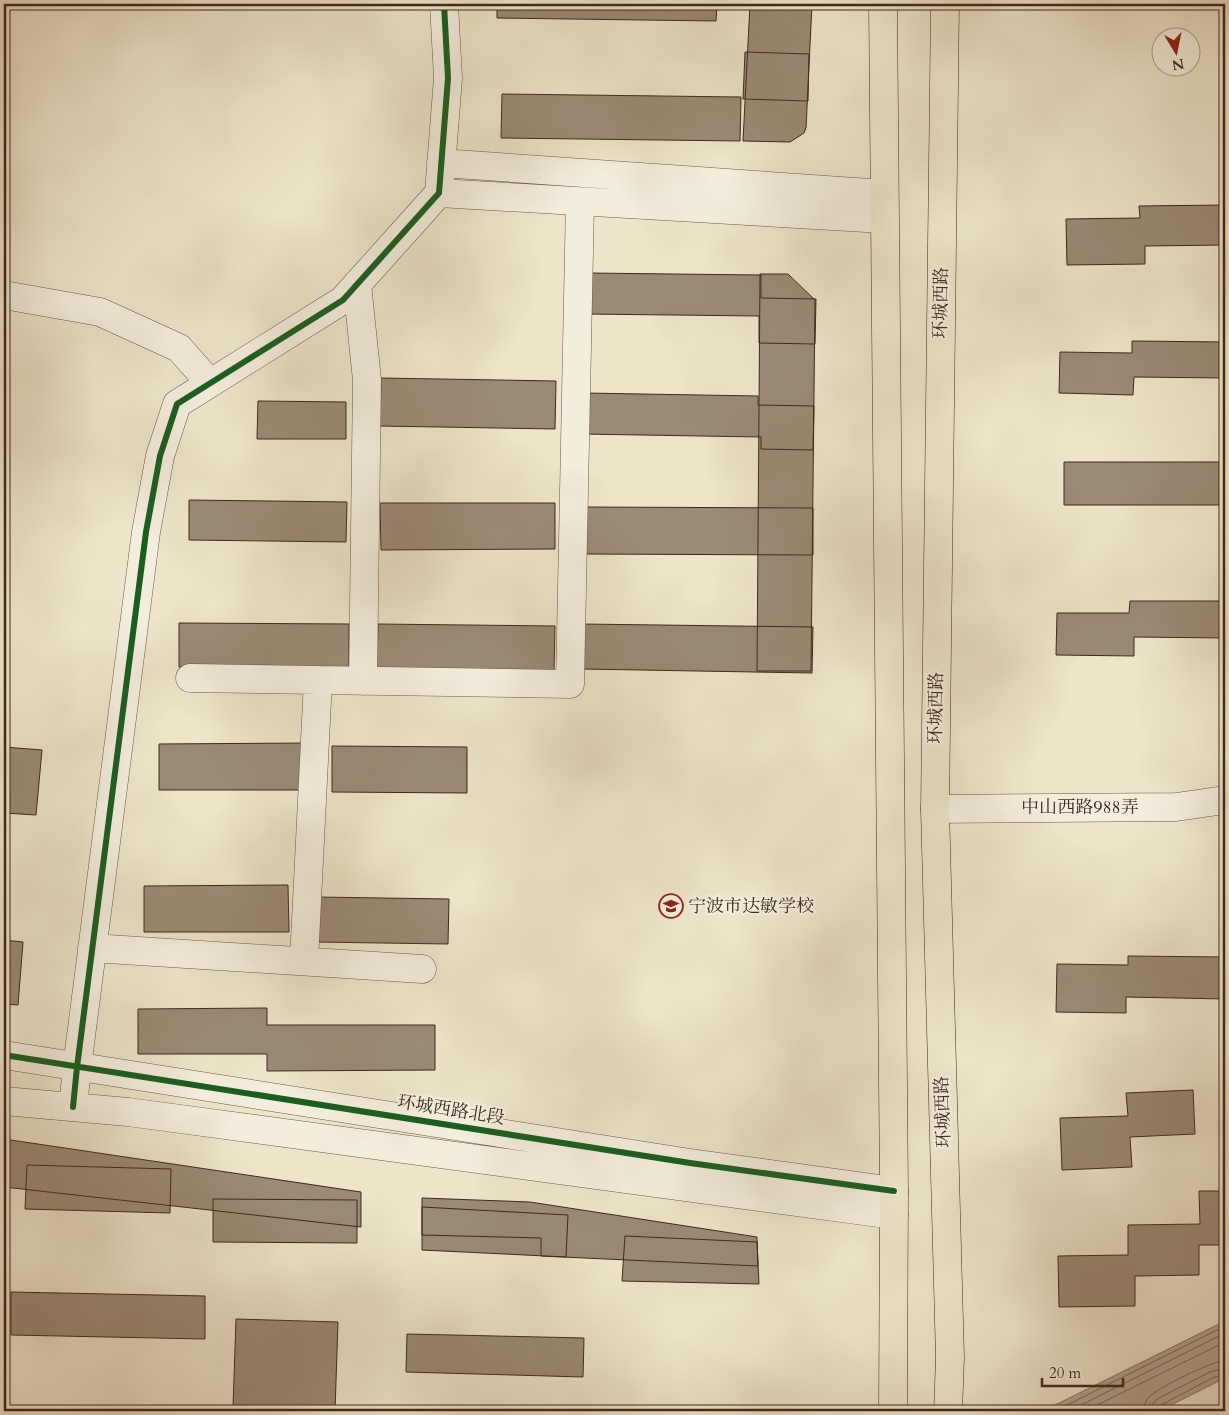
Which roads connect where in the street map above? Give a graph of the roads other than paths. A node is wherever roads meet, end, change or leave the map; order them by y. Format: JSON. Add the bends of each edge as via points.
{"nodes":[{"id":1,"x":444,"y":4,"type":"edge"},
{"id":2,"x":883,"y":4,"type":"edge"},
{"id":3,"x":945,"y":4,"type":"edge"},
{"id":4,"x":441,"y":163,"type":"junction"},
{"id":5,"x":439,"y":194,"type":"junction"},
{"id":6,"x":580,"y":202,"type":"junction"},
{"id":7,"x":884,"y":206,"type":"junction"},
{"id":8,"x":357,"y":284,"type":"junction"},
{"id":9,"x":4,"y":295,"type":"edge"},
{"id":10,"x":210,"y":383,"type":"junction"},
{"id":11,"x":190,"y":678,"type":"dead end"},
{"id":12,"x":318,"y":680,"type":"junction"},
{"id":13,"x":363,"y":681,"type":"junction"},
{"id":14,"x":1225,"y":800,"type":"edge"},
{"id":15,"x":935,"y":809,"type":"junction"},
{"id":16,"x":92,"y":948,"type":"junction"},
{"id":17,"x":304,"y":961,"type":"junction"},
{"id":18,"x":422,"y":968,"type":"dead end"},
{"id":19,"x":4,"y":1055,"type":"edge"},
{"id":20,"x":77,"y":1066,"type":"junction"},
{"id":21,"x":4,"y":1101,"type":"edge"},
{"id":22,"x":73,"y":1107,"type":"junction"},
{"id":23,"x":894,"y":1203,"type":"junction"},
{"id":24,"x":894,"y":1411,"type":"edge"},
{"id":25,"x":948,"y":1411,"type":"edge"}],
"edges":[{"from":1,"to":4,"type":"street","via":[[448,78]]},
{"from":2,"to":7,"type":"main road"},
{"from":3,"to":15,"type":"main road","name":"环城西路"},
{"from":4,"to":5,"type":"street"},
{"from":4,"to":7,"type":"street"},
{"from":5,"to":6,"type":"street"},
{"from":5,"to":8,"type":"street"},
{"from":6,"to":7,"type":"street"},
{"from":6,"to":13,"type":"street","via":[[570,684]]},
{"from":7,"to":23,"type":"main road"},
{"from":8,"to":10,"type":"street","via":[[343,300]]},
{"from":8,"to":13,"type":"street","via":[[367,380]]},
{"from":9,"to":10,"type":"street","via":[[100,312],[179,348]]},
{"from":10,"to":16,"type":"street","via":[[177,404],[160,456],[146,532]]},
{"from":11,"to":12,"type":"street"},
{"from":12,"to":13,"type":"street"},
{"from":12,"to":17,"type":"street"},
{"from":14,"to":15,"type":"street","name":"中山西路988弄","via":[[1176,807]]},
{"from":15,"to":25,"type":"main road","name":"环城西路","via":[[950,1358]]},
{"from":16,"to":17,"type":"street"},
{"from":16,"to":20,"type":"street"},
{"from":17,"to":18,"type":"street"},
{"from":19,"to":20,"type":"street","name":"环城西路北段"},
{"from":20,"to":22,"type":"street"},
{"from":20,"to":23,"type":"street","name":"环城西路北段","via":[[690,1163]]},
{"from":21,"to":22,"type":"street"},
{"from":22,"to":23,"type":"street"},
{"from":23,"to":24,"type":"main road"}]}
